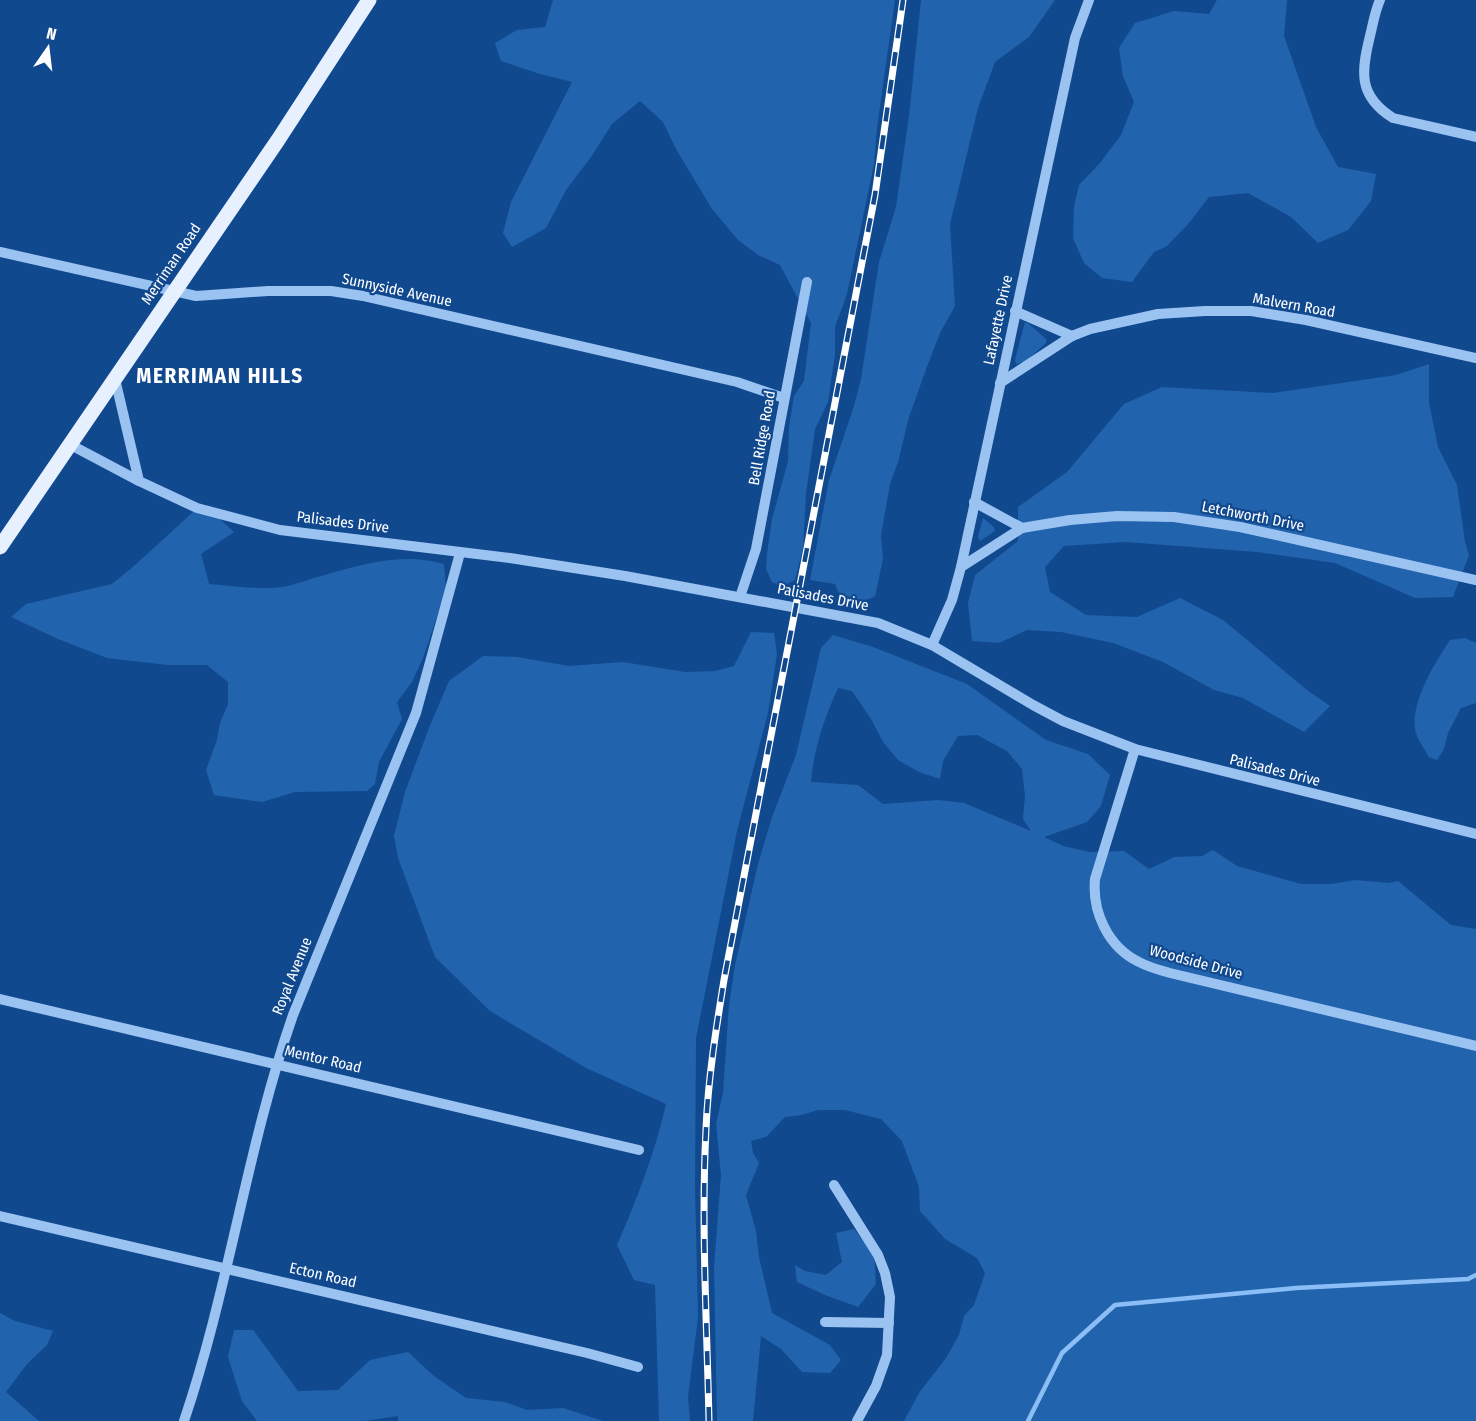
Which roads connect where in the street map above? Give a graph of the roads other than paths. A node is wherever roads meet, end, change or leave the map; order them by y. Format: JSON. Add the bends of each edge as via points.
{"nodes":[{"id":1,"x":369,"y":0,"type":"edge"},
{"id":2,"x":1089,"y":0,"type":"edge"},
{"id":3,"x":1380,"y":0,"type":"edge"},
{"id":4,"x":1476,"y":137,"type":"edge"},
{"id":5,"x":0,"y":252,"type":"edge"},
{"id":6,"x":807,"y":282,"type":"dead end"},
{"id":7,"x":172,"y":292,"type":"junction"},
{"id":8,"x":1015,"y":310,"type":"junction"},
{"id":9,"x":1072,"y":336,"type":"junction"},
{"id":10,"x":1476,"y":358,"type":"edge"},
{"id":11,"x":115,"y":379,"type":"junction"},
{"id":12,"x":1000,"y":383,"type":"junction"},
{"id":13,"x":784,"y":398,"type":"junction"},
{"id":14,"x":70,"y":445,"type":"junction"},
{"id":15,"x":139,"y":482,"type":"junction"},
{"id":16,"x":974,"y":502,"type":"junction"},
{"id":17,"x":1022,"y":528,"type":"junction"},
{"id":18,"x":0,"y":547,"type":"edge"},
{"id":19,"x":460,"y":553,"type":"junction"},
{"id":20,"x":961,"y":567,"type":"junction"},
{"id":21,"x":1476,"y":579,"type":"edge"},
{"id":22,"x":740,"y":597,"type":"junction"},
{"id":23,"x":932,"y":645,"type":"junction"},
{"id":24,"x":1135,"y":749,"type":"junction"},
{"id":25,"x":1476,"y":834,"type":"edge"},
{"id":26,"x":0,"y":999,"type":"edge"},
{"id":27,"x":1476,"y":1046,"type":"edge"},
{"id":28,"x":276,"y":1064,"type":"junction"},
{"id":29,"x":639,"y":1150,"type":"dead end"},
{"id":30,"x":834,"y":1185,"type":"dead end"},
{"id":31,"x":0,"y":1216,"type":"edge"},
{"id":32,"x":227,"y":1268,"type":"junction"},
{"id":33,"x":825,"y":1322,"type":"dead end"},
{"id":34,"x":889,"y":1323,"type":"junction"},
{"id":35,"x":638,"y":1367,"type":"dead end"},
{"id":36,"x":184,"y":1421,"type":"edge"},
{"id":37,"x":857,"y":1421,"type":"edge"}],
"edges":[{"from":1,"to":7,"type":"main road","name":"Merriman Road"},
{"from":2,"to":8,"type":"street","name":"Lafayette Drive","via":[[1075,38]]},
{"from":3,"to":4,"type":"street","via":[[1364,67],[1364,84],[1370,97],[1393,118]]},
{"from":5,"to":7,"type":"street","name":"Sunnyside Avenue"},
{"from":6,"to":13,"type":"street","name":"Bell Ridge Road"},
{"from":7,"to":11,"type":"main road","name":"Merriman Road"},
{"from":7,"to":13,"type":"street","name":"Sunnyside Avenue","via":[[196,296],[331,291],[363,296],[737,382]]},
{"from":8,"to":9,"type":"street"},
{"from":8,"to":12,"type":"street","name":"Lafayette Drive"},
{"from":9,"to":10,"type":"street","name":"Malvern Road","via":[[1158,314],[1251,311]]},
{"from":9,"to":12,"type":"street","name":"Malvern Road"},
{"from":11,"to":14,"type":"main road","name":"Merriman Road"},
{"from":11,"to":15,"type":"street"},
{"from":12,"to":16,"type":"street","name":"Lafayette Drive"},
{"from":13,"to":22,"type":"street","name":"Bell Ridge Road","via":[[756,549]]},
{"from":14,"to":15,"type":"street","name":"Palisades Drive"},
{"from":14,"to":18,"type":"main road","name":"Merriman Road"},
{"from":15,"to":19,"type":"street","name":"Palisades Drive","via":[[197,508],[280,530]]},
{"from":16,"to":17,"type":"street"},
{"from":16,"to":20,"type":"street","name":"Lafayette Drive"},
{"from":17,"to":20,"type":"street","name":"Letchworth Drive"},
{"from":17,"to":21,"type":"street","name":"Letchworth Drive","via":[[1117,516],[1174,517],[1240,527]]},
{"from":19,"to":22,"type":"street","name":"Palisades Drive","via":[[614,574]]},
{"from":19,"to":28,"type":"street","name":"Royal Avenue","via":[[416,713],[292,1015]]},
{"from":20,"to":23,"type":"street","name":"Lafayette Drive","via":[[952,600]]},
{"from":22,"to":23,"type":"street","name":"Palisades Drive","via":[[878,623]]},
{"from":23,"to":24,"type":"street","name":"Palisades Drive","via":[[1033,705]]},
{"from":24,"to":25,"type":"street","name":"Palisades Drive"},
{"from":24,"to":27,"type":"street","name":"Woodside Drive","via":[[1095,879],[1099,915],[1119,948],[1138,962],[1170,973]]},
{"from":26,"to":28,"type":"street","name":"Mentor Road"},
{"from":28,"to":29,"type":"street","name":"Mentor Road"},
{"from":28,"to":32,"type":"street","name":"Royal Avenue"},
{"from":30,"to":34,"type":"street","via":[[870,1241],[885,1273]]},
{"from":31,"to":32,"type":"street","name":"Ecton Road"},
{"from":32,"to":35,"type":"street","name":"Ecton Road"},
{"from":32,"to":36,"type":"street","name":"Royal Avenue"},
{"from":33,"to":34,"type":"street"},
{"from":34,"to":37,"type":"street","via":[[884,1364]]}]}
